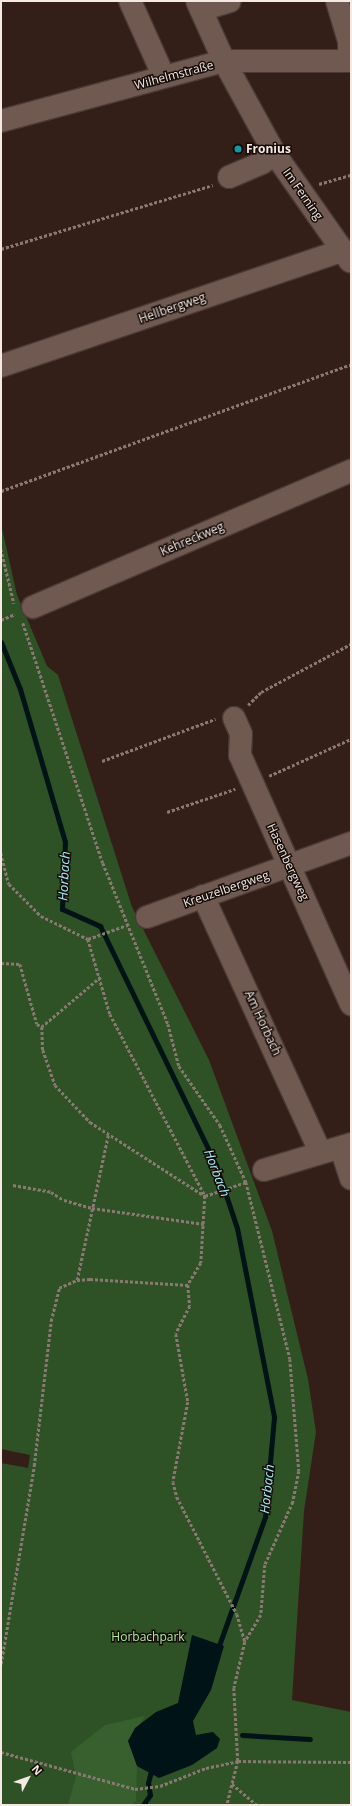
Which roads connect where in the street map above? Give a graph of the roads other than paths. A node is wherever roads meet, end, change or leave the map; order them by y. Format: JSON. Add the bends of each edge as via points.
{"nodes":[{"id":1,"x":130,"y":1,"type":"edge"},
{"id":2,"x":230,"y":1,"type":"edge"},
{"id":3,"x":337,"y":1,"type":"edge"},
{"id":4,"x":199,"y":5,"type":"edge"},
{"id":5,"x":224,"y":61,"type":"junction"},
{"id":6,"x":350,"y":61,"type":"edge"},
{"id":7,"x":164,"y":77,"type":"junction"},
{"id":8,"x":1,"y":120,"type":"edge"},
{"id":9,"x":275,"y":154,"type":"junction"},
{"id":10,"x":229,"y":177,"type":"road end"},
{"id":11,"x":347,"y":256,"type":"edge"},
{"id":12,"x":1,"y":366,"type":"edge"},
{"id":13,"x":351,"y":471,"type":"edge"},
{"id":14,"x":25,"y":610,"type":"road end"},
{"id":15,"x":234,"y":718,"type":"dead end"},
{"id":16,"x":351,"y":843,"type":"edge"},
{"id":17,"x":291,"y":866,"type":"junction"},
{"id":18,"x":203,"y":896,"type":"junction"},
{"id":19,"x":147,"y":917,"type":"dead end"},
{"id":20,"x":351,"y":1004,"type":"edge"},
{"id":21,"x":337,"y":1148,"type":"edge"},
{"id":22,"x":264,"y":1170,"type":"dead end"},
{"id":23,"x":351,"y":1178,"type":"edge"}],
"edges":[{"from":1,"to":7,"type":"street"},
{"from":2,"to":4,"type":"street"},
{"from":3,"to":6,"type":"street","via":[[349,41]]},
{"from":4,"to":5,"type":"street","name":"Im Ferning"},
{"from":5,"to":6,"type":"street","name":"Wilhelmstraße"},
{"from":5,"to":7,"type":"street","name":"Wilhelmstraße"},
{"from":5,"to":9,"type":"street","name":"Im Ferning"},
{"from":7,"to":8,"type":"street","name":"Wilhelmstraße"},
{"from":9,"to":10,"type":"street","via":[[262,163]]},
{"from":9,"to":11,"type":"street","name":"Im Ferning"},
{"from":11,"to":12,"type":"street","name":"Hellbergweg"},
{"from":13,"to":14,"type":"street","name":"Kehreckweg"},
{"from":15,"to":17,"type":"street","name":"Hasenbergweg","via":[[241,734],[240,755]]},
{"from":16,"to":17,"type":"street","name":"Kreuzelbergweg"},
{"from":17,"to":18,"type":"street","name":"Kreuzelbergweg"},
{"from":17,"to":20,"type":"street","name":"Hasenbergweg"},
{"from":18,"to":19,"type":"street","name":"Kreuzelbergweg"},
{"from":18,"to":21,"type":"street","name":"Am Horbach"},
{"from":21,"to":22,"type":"street"},
{"from":21,"to":23,"type":"street","name":"Am Horbach"}]}
